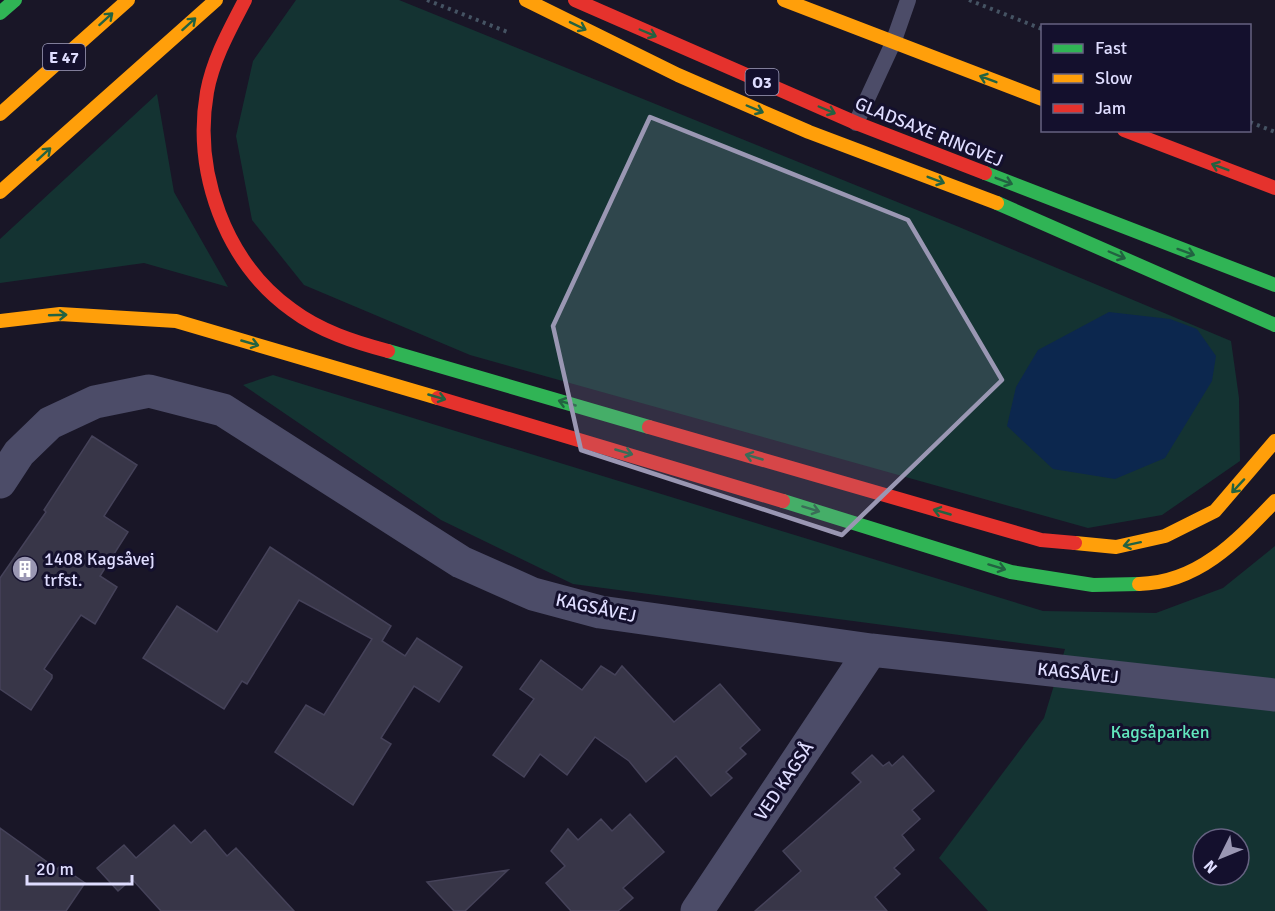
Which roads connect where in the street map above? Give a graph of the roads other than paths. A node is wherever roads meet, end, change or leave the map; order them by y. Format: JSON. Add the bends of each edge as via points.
{"nodes":[{"id":1,"x":15,"y":0,"type":"edge"},
{"id":2,"x":128,"y":0,"type":"edge"},
{"id":3,"x":216,"y":0,"type":"edge"},
{"id":4,"x":245,"y":0,"type":"edge"},
{"id":5,"x":526,"y":0,"type":"edge"},
{"id":6,"x":575,"y":0,"type":"edge"},
{"id":7,"x":784,"y":0,"type":"edge"},
{"id":8,"x":908,"y":0,"type":"edge"},
{"id":9,"x":0,"y":13,"type":"edge"},
{"id":10,"x":893,"y":43,"type":"junction"},
{"id":11,"x":1041,"y":99,"type":"edge"},
{"id":12,"x":0,"y":114,"type":"edge"},
{"id":13,"x":856,"y":123,"type":"junction"},
{"id":14,"x":1129,"y":132,"type":"edge"},
{"id":15,"x":1275,"y":188,"type":"edge"},
{"id":16,"x":0,"y":192,"type":"edge"},
{"id":17,"x":1275,"y":285,"type":"edge"},
{"id":18,"x":0,"y":321,"type":"edge"},
{"id":19,"x":1275,"y":325,"type":"edge"},
{"id":20,"x":1275,"y":441,"type":"edge"},
{"id":21,"x":0,"y":482,"type":"edge"},
{"id":22,"x":1275,"y":501,"type":"edge"},
{"id":23,"x":871,"y":650,"type":"junction"},
{"id":24,"x":1275,"y":695,"type":"edge"},
{"id":25,"x":698,"y":911,"type":"edge"}],
"edges":[{"from":1,"to":9,"type":"main road"},
{"from":12,"to":2,"type":"main road","number":"E 47","one_way":true},
{"from":16,"to":3,"type":"main road","one_way":true},
{"from":20,"to":4,"type":"main road","one_way":true,"via":[[1215,511],[1165,536],[1116,547],[1041,540],[384,350],[320,328],[275,296],[238,254],[214,204],[203,149],[207,94],[224,40]]},
{"from":5,"to":19,"type":"main road","one_way":true,"via":[[678,75],[809,132],[995,202]]},
{"from":6,"to":13,"type":"main road","name":"GLADSAXE RINGVEJ","number":"O3","one_way":true},
{"from":7,"to":10,"type":"main road"},
{"from":8,"to":10,"type":"lane"},
{"from":11,"to":10,"type":"main road","one_way":true},
{"from":10,"to":13,"type":"lane"},
{"from":13,"to":17,"type":"main road","name":"GLADSAXE RINGVEJ","number":"O3","one_way":true},
{"from":15,"to":14,"type":"main road","one_way":true},
{"from":18,"to":22,"type":"main road","one_way":true,"via":[[60,314],[176,321],[654,461],[1011,572],[1093,585],[1161,584],[1210,562],[1230,548]]},
{"from":21,"to":23,"type":"street","name":"KAGSÅVEJ","via":[[19,453],[50,423],[95,402],[149,391],[223,410],[461,562],[533,594],[600,612]]},
{"from":23,"to":24,"type":"street","name":"KAGSÅVEJ"},
{"from":23,"to":25,"type":"street","name":"VED KAGSÅ"}]}
